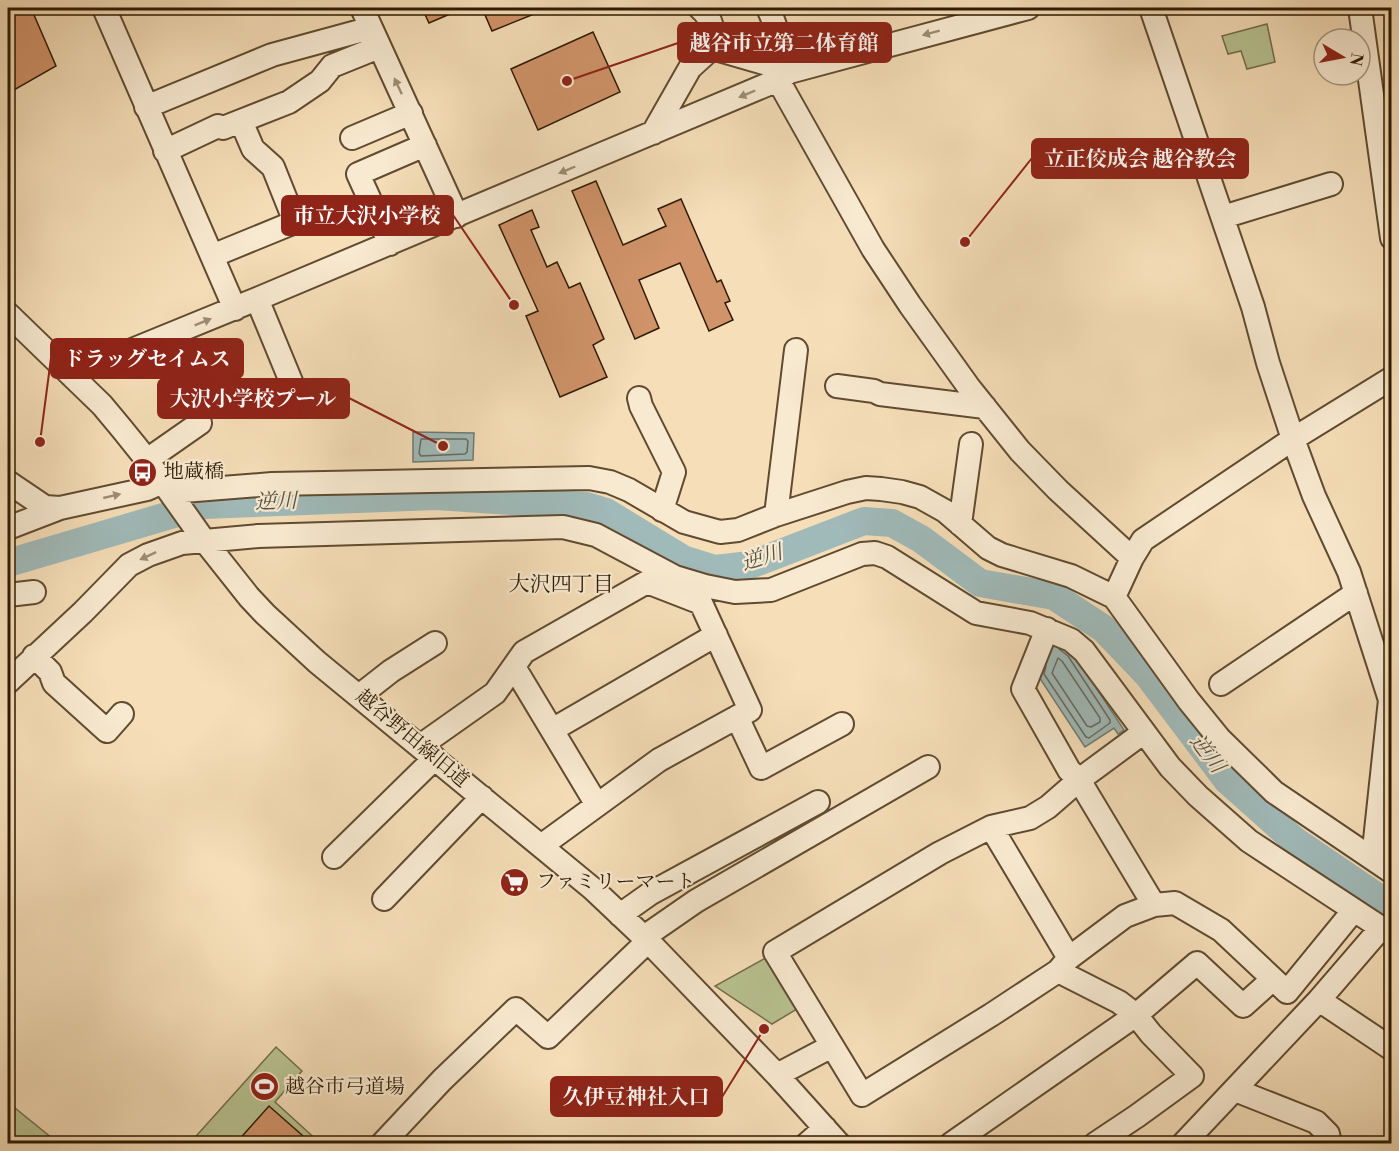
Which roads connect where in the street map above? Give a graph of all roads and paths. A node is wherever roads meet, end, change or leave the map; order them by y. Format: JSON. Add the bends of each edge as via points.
{"nodes":[{"id":1,"x":104,"y":8,"type":"edge"},
{"id":2,"x":700,"y":8,"type":"edge"},
{"id":3,"x":768,"y":8,"type":"edge"},
{"id":4,"x":1028,"y":8,"type":"edge"},
{"id":5,"x":1151,"y":8,"type":"edge"},
{"id":6,"x":1360,"y":8,"type":"edge"},
{"id":7,"x":963,"y":16,"type":"edge"},
{"id":8,"x":371,"y":27,"type":"edge"},
{"id":9,"x":712,"y":48,"type":"junction"},
{"id":10,"x":780,"y":74,"type":"junction"},
{"id":11,"x":146,"y":107,"type":"junction"},
{"id":12,"x":411,"y":113,"type":"junction"},
{"id":13,"x":241,"y":121,"type":"junction"},
{"id":14,"x":653,"y":133,"type":"junction"},
{"id":15,"x":352,"y":138,"type":"dead end"},
{"id":16,"x":425,"y":144,"type":"junction"},
{"id":17,"x":165,"y":151,"type":"junction"},
{"id":18,"x":1331,"y":184,"type":"dead end"},
{"id":19,"x":457,"y":216,"type":"junction"},
{"id":20,"x":1223,"y":218,"type":"junction"},
{"id":21,"x":1392,"y":238,"type":"edge"},
{"id":22,"x":390,"y":244,"type":"junction"},
{"id":23,"x":212,"y":256,"type":"junction"},
{"id":24,"x":257,"y":299,"type":"junction"},
{"id":25,"x":235,"y":309,"type":"junction"},
{"id":26,"x":8,"y":314,"type":"edge"},
{"id":27,"x":796,"y":350,"type":"dead end"},
{"id":28,"x":70,"y":375,"type":"junction"},
{"id":29,"x":1392,"y":378,"type":"edge"},
{"id":30,"x":837,"y":386,"type":"dead end"},
{"id":31,"x":297,"y":396,"type":"dead end"},
{"id":32,"x":639,"y":398,"type":"dead end"},
{"id":33,"x":985,"y":407,"type":"junction"},
{"id":34,"x":200,"y":423,"type":"dead end"},
{"id":35,"x":1293,"y":439,"type":"junction"},
{"id":36,"x":971,"y":444,"type":"dead end"},
{"id":37,"x":147,"y":460,"type":"junction"},
{"id":38,"x":8,"y":482,"type":"edge"},
{"id":39,"x":169,"y":490,"type":"junction"},
{"id":40,"x":60,"y":508,"type":"junction"},
{"id":41,"x":662,"y":510,"type":"junction"},
{"id":42,"x":776,"y":515,"type":"junction"},
{"id":43,"x":960,"y":524,"type":"junction"},
{"id":44,"x":8,"y":528,"type":"edge"},
{"id":45,"x":200,"y":535,"type":"junction"},
{"id":46,"x":1132,"y":558,"type":"junction"},
{"id":47,"x":34,"y":591,"type":"dead end"},
{"id":48,"x":1356,"y":593,"type":"junction"},
{"id":49,"x":8,"y":595,"type":"edge"},
{"id":50,"x":1114,"y":597,"type":"junction"},
{"id":51,"x":1047,"y":629,"type":"junction"},
{"id":52,"x":716,"y":635,"type":"junction"},
{"id":53,"x":435,"y":643,"type":"dead end"},
{"id":54,"x":34,"y":656,"type":"junction"},
{"id":55,"x":514,"y":667,"type":"junction"},
{"id":56,"x":8,"y":682,"type":"edge"},
{"id":57,"x":1221,"y":684,"type":"dead end"},
{"id":58,"x":359,"y":696,"type":"junction"},
{"id":59,"x":122,"y":714,"type":"dead end"},
{"id":60,"x":737,"y":717,"type":"junction"},
{"id":61,"x":842,"y":724,"type":"dead end"},
{"id":62,"x":552,"y":730,"type":"junction"},
{"id":63,"x":1144,"y":732,"type":"junction"},
{"id":64,"x":427,"y":752,"type":"junction"},
{"id":65,"x":928,"y":767,"type":"dead end"},
{"id":66,"x":1079,"y":780,"type":"junction"},
{"id":67,"x":482,"y":797,"type":"junction"},
{"id":68,"x":818,"y":802,"type":"dead end"},
{"id":69,"x":597,"y":805,"type":"junction"},
{"id":70,"x":991,"y":827,"type":"junction"},
{"id":71,"x":541,"y":846,"type":"junction"},
{"id":72,"x":334,"y":857,"type":"dead end"},
{"id":73,"x":1373,"y":860,"type":"junction"},
{"id":74,"x":1392,"y":872,"type":"edge"},
{"id":75,"x":384,"y":899,"type":"dead end"},
{"id":76,"x":1154,"y":905,"type":"junction"},
{"id":77,"x":1353,"y":910,"type":"junction"},
{"id":78,"x":620,"y":915,"type":"junction"},
{"id":79,"x":1386,"y":931,"type":"edge"},
{"id":80,"x":646,"y":939,"type":"junction"},
{"id":81,"x":1064,"y":964,"type":"junction"},
{"id":82,"x":1273,"y":979,"type":"junction"},
{"id":83,"x":1319,"y":1000,"type":"junction"},
{"id":84,"x":1136,"y":1015,"type":"junction"},
{"id":85,"x":832,"y":1046,"type":"junction"},
{"id":86,"x":1392,"y":1049,"type":"edge"},
{"id":87,"x":777,"y":1075,"type":"junction"},
{"id":88,"x":1235,"y":1090,"type":"junction"},
{"id":89,"x":832,"y":1136,"type":"edge"},
{"id":90,"x":382,"y":1143,"type":"edge"},
{"id":91,"x":807,"y":1143,"type":"edge"},
{"id":92,"x":951,"y":1143,"type":"edge"},
{"id":93,"x":1095,"y":1143,"type":"edge"},
{"id":94,"x":1183,"y":1143,"type":"edge"},
{"id":95,"x":1330,"y":1143,"type":"edge"}],
"edges":[{"from":1,"to":11,"type":"street"},
{"from":2,"to":9,"type":"street","via":[[708,14],[714,30]]},
{"from":3,"to":10,"type":"street","via":[[779,33]]},
{"from":4,"to":7,"type":"street"},
{"from":5,"to":20,"type":"street"},
{"from":6,"to":21,"type":"street"},
{"from":7,"to":10,"type":"street","one_way":true},
{"from":8,"to":11,"type":"street","via":[[272,55]]},
{"from":12,"to":8,"type":"street","one_way":true},
{"from":8,"to":13,"type":"street","via":[[320,81],[289,102]]},
{"from":9,"to":10,"type":"street"},
{"from":9,"to":14,"type":"street","via":[[690,68]]},
{"from":10,"to":14,"type":"street","one_way":true},
{"from":10,"to":33,"type":"street","via":[[873,249]]},
{"from":11,"to":17,"type":"street"},
{"from":12,"to":15,"type":"street"},
{"from":12,"to":16,"type":"street"},
{"from":13,"to":17,"type":"street","via":[[223,128],[218,126]]},
{"from":13,"to":23,"type":"street","via":[[253,149],[273,167],[295,222]]},
{"from":14,"to":19,"type":"street","one_way":true},
{"from":16,"to":19,"type":"street"},
{"from":16,"to":22,"type":"street","via":[[358,174]]},
{"from":17,"to":23,"type":"street"},
{"from":18,"to":20,"type":"street"},
{"from":19,"to":22,"type":"street"},
{"from":20,"to":35,"type":"street"},
{"from":22,"to":24,"type":"street"},
{"from":23,"to":25,"type":"street"},
{"from":24,"to":25,"type":"street"},
{"from":24,"to":31,"type":"street"},
{"from":28,"to":25,"type":"street","one_way":true},
{"from":26,"to":28,"type":"street","name":"越谷野田線旧道"},
{"from":27,"to":42,"type":"street"},
{"from":28,"to":37,"type":"street","name":"越谷野田線旧道","via":[[102,405]]},
{"from":29,"to":35,"type":"street"},
{"from":30,"to":33,"type":"street"},
{"from":32,"to":41,"type":"street","via":[[674,472]]},
{"from":33,"to":46,"type":"street","via":[[1020,451]]},
{"from":34,"to":37,"type":"street"},
{"from":35,"to":46,"type":"street","via":[[1143,540]]},
{"from":35,"to":48,"type":"street"},
{"from":36,"to":43,"type":"street"},
{"from":37,"to":39,"type":"street","name":"越谷野田線旧道"},
{"from":38,"to":40,"type":"street","via":[[45,507]]},
{"from":40,"to":39,"type":"street","one_way":true,"via":[[147,489]]},
{"from":39,"to":41,"type":"street","via":[[272,484],[589,478],[629,490]]},
{"from":39,"to":45,"type":"street","name":"越谷野田線旧道"},
{"from":40,"to":44,"type":"street"},
{"from":41,"to":42,"type":"street","via":[[684,522],[720,532],[738,530]]},
{"from":42,"to":43,"type":"street","via":[[866,488],[920,497]]},
{"from":43,"to":50,"type":"street","via":[[1002,555],[1071,576]]},
{"from":45,"to":51,"type":"street","via":[[563,527],[596,535],[675,577],[735,592],[771,590],[862,554],[875,553],[976,613]]},
{"from":45,"to":54,"type":"street","one_way":true,"via":[[129,565]]},
{"from":45,"to":58,"type":"street","name":"越谷野田線旧道","via":[[249,597]]},
{"from":46,"to":50,"type":"street"},
{"from":47,"to":49,"type":"street"},
{"from":48,"to":57,"type":"street"},
{"from":48,"to":73,"type":"street","via":[[1390,700]]},
{"from":50,"to":73,"type":"street","via":[[1219,738],[1274,792]]},
{"from":51,"to":63,"type":"street","via":[[1084,651]]},
{"from":51,"to":66,"type":"street","via":[[1023,689]]},
{"from":52,"to":55,"type":"street","via":[[701,603],[647,582],[524,652]]},
{"from":52,"to":60,"type":"street","via":[[750,711]]},
{"from":52,"to":62,"type":"street"},
{"from":53,"to":58,"type":"street","via":[[391,670]]},
{"from":54,"to":56,"type":"street"},
{"from":54,"to":59,"type":"street","via":[[50,672],[54,683],[107,731]]},
{"from":55,"to":62,"type":"street"},
{"from":55,"to":64,"type":"street","via":[[495,693]]},
{"from":58,"to":64,"type":"street","name":"越谷野田線旧道"},
{"from":60,"to":61,"type":"street","via":[[761,768]]},
{"from":60,"to":69,"type":"street","via":[[659,760]]},
{"from":62,"to":69,"type":"street"},
{"from":63,"to":66,"type":"street"},
{"from":63,"to":77,"type":"street","via":[[1170,767],[1249,841]]},
{"from":64,"to":67,"type":"street","name":"越谷野田線旧道"},
{"from":64,"to":72,"type":"street"},
{"from":65,"to":80,"type":"street","via":[[696,901]]},
{"from":66,"to":70,"type":"street","via":[[1030,818]]},
{"from":66,"to":76,"type":"street"},
{"from":67,"to":71,"type":"street","name":"越谷野田線旧道"},
{"from":67,"to":75,"type":"street"},
{"from":68,"to":78,"type":"street","via":[[651,893]]},
{"from":69,"to":71,"type":"street"},
{"from":70,"to":81,"type":"street"},
{"from":70,"to":85,"type":"street","via":[[940,853],[775,952]]},
{"from":71,"to":78,"type":"street","name":"越谷野田線旧道"},
{"from":73,"to":74,"type":"street"},
{"from":76,"to":81,"type":"street","via":[[1125,916]]},
{"from":76,"to":82,"type":"street","via":[[1175,903],[1221,930]]},
{"from":77,"to":79,"type":"street"},
{"from":77,"to":82,"type":"street","via":[[1287,992]]},
{"from":78,"to":80,"type":"street","name":"越谷野田線旧道"},
{"from":79,"to":83,"type":"street"},
{"from":80,"to":87,"type":"street","name":"越谷野田線旧道"},
{"from":80,"to":90,"type":"street","via":[[548,1037],[516,1009]]},
{"from":81,"to":84,"type":"street"},
{"from":81,"to":85,"type":"street","via":[[991,1015],[862,1095]]},
{"from":82,"to":84,"type":"street","via":[[1243,1006],[1197,963]]},
{"from":83,"to":86,"type":"street"},
{"from":83,"to":88,"type":"street"},
{"from":84,"to":92,"type":"street"},
{"from":84,"to":93,"type":"street","via":[[1192,1076]]},
{"from":85,"to":87,"type":"street"},
{"from":87,"to":89,"type":"street","name":"越谷野田線旧道"},
{"from":88,"to":94,"type":"street"},
{"from":88,"to":95,"type":"street","via":[[1316,1122],[1328,1134]]},
{"from":89,"to":91,"type":"street"}]}
